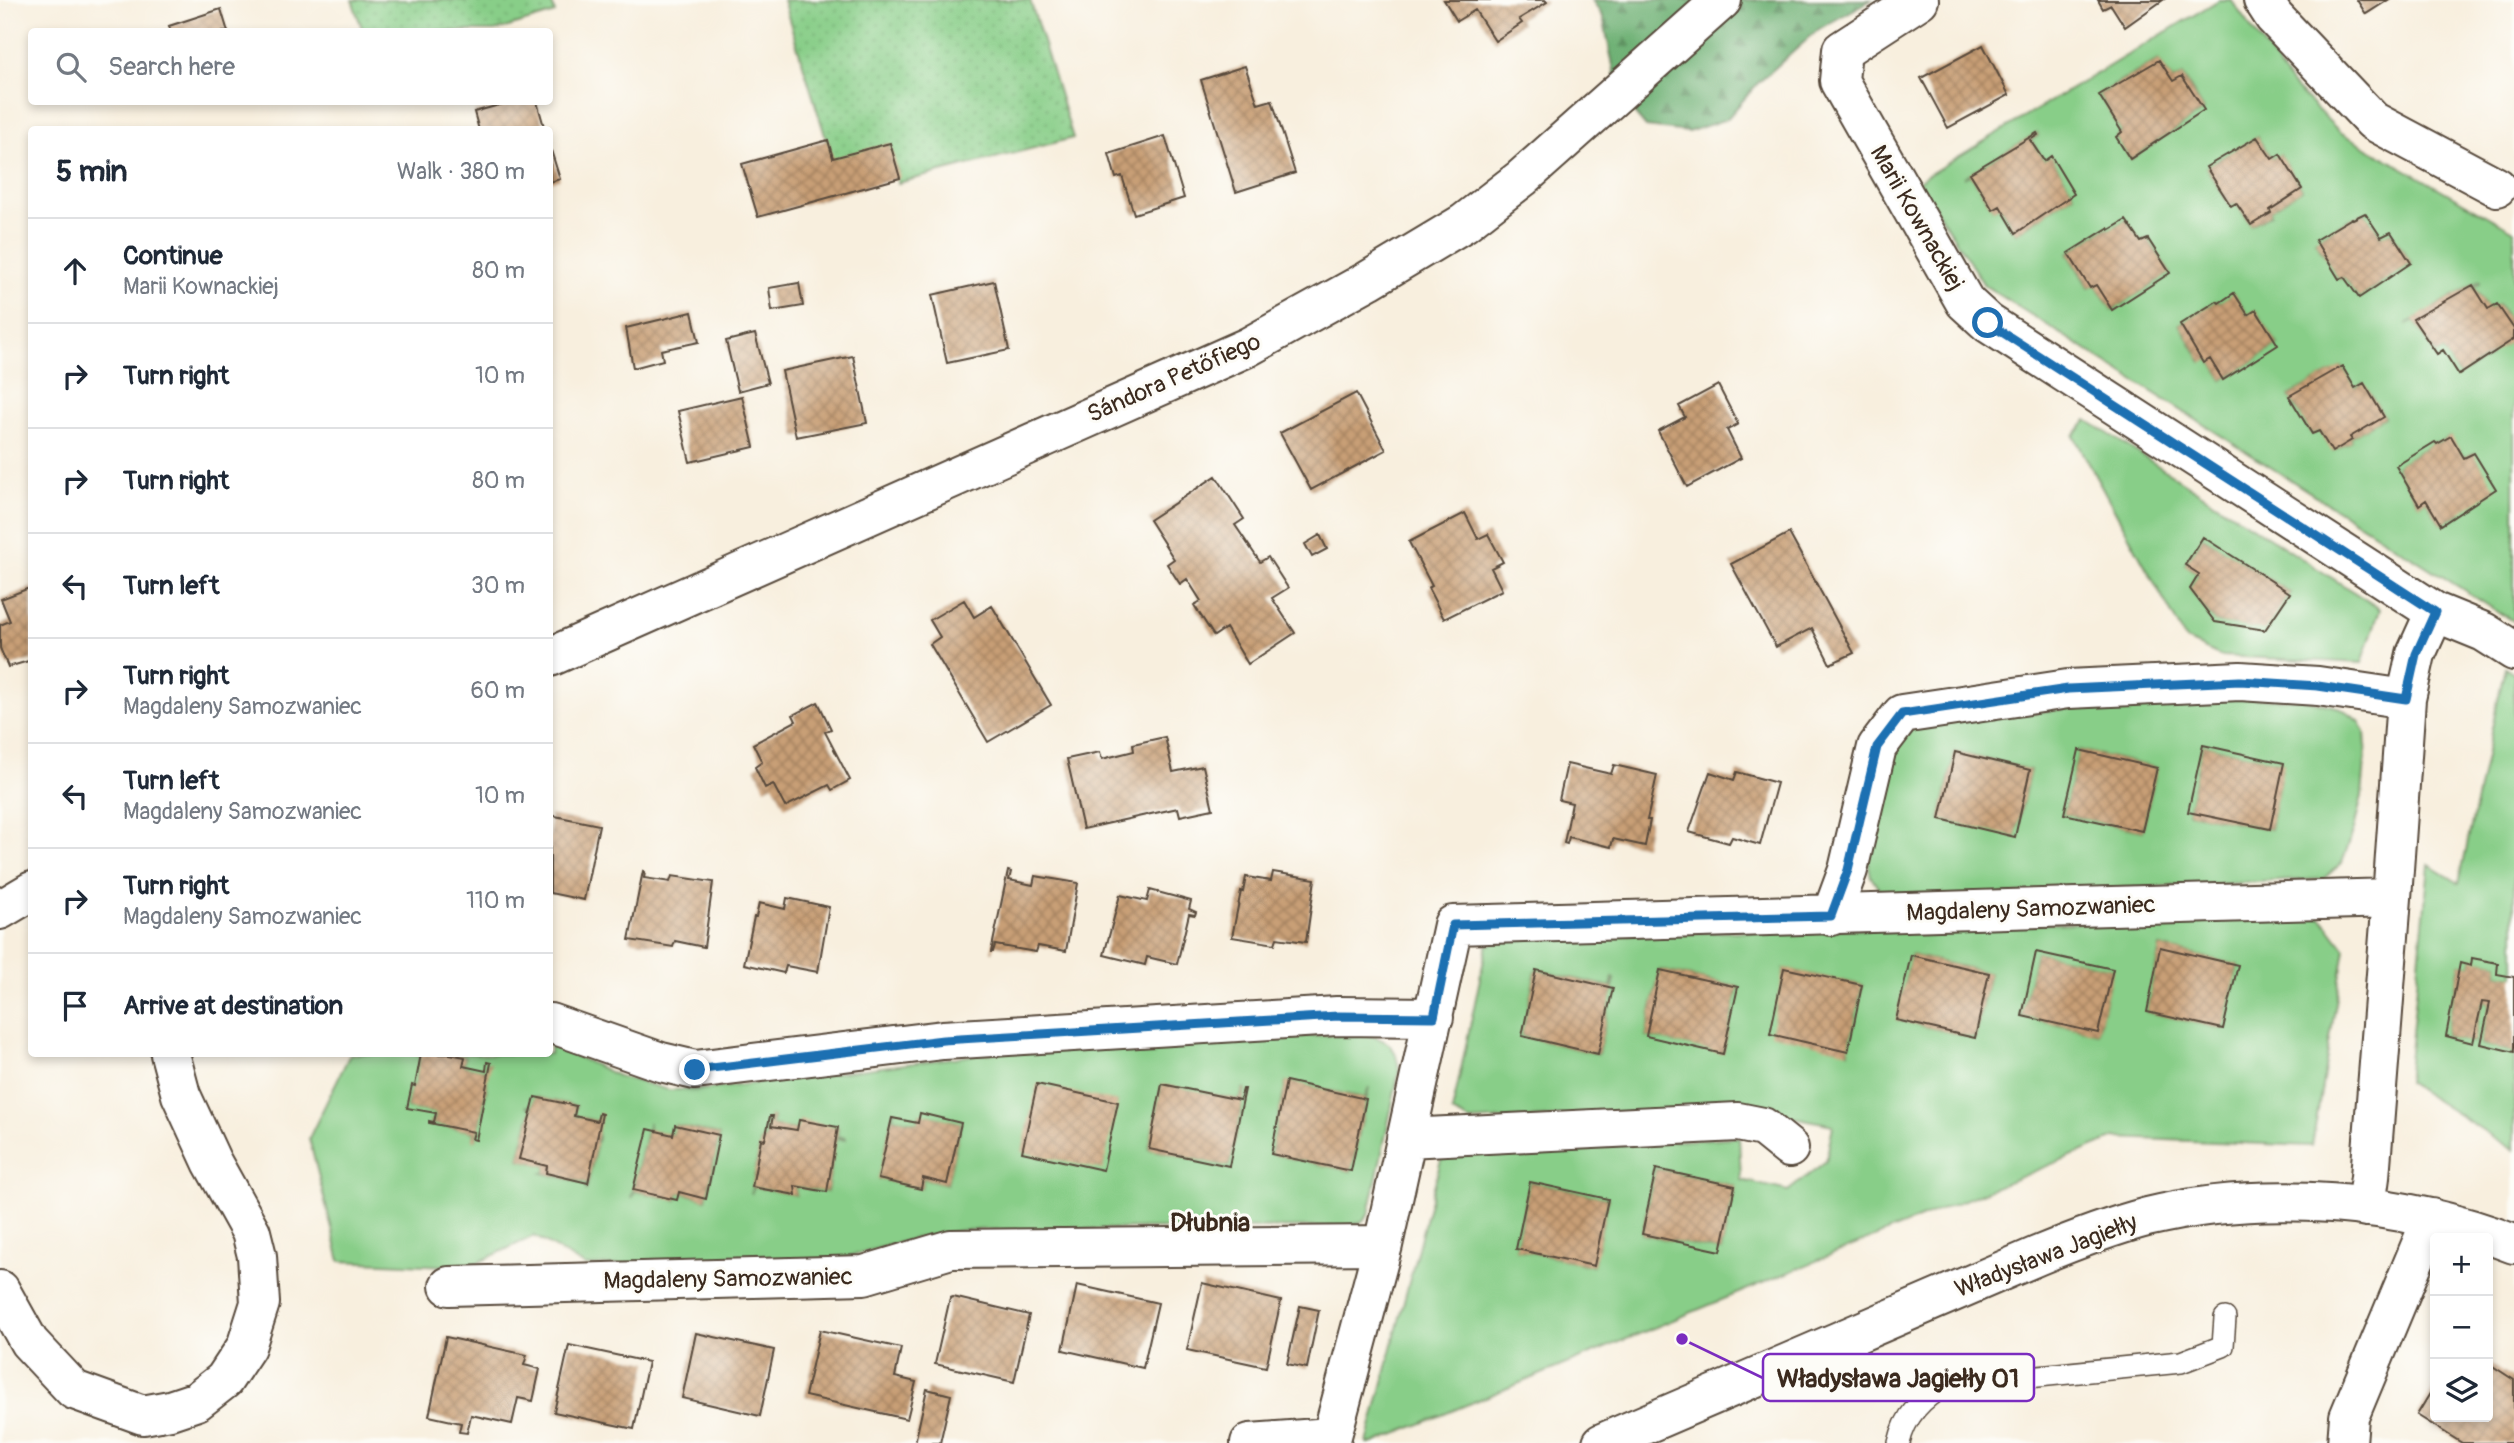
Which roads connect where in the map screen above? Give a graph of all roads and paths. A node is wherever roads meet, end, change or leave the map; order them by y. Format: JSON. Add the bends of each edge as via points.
{"nodes":[{"id":1,"x":1722,"y":0,"type":"edge"},
{"id":2,"x":1919,"y":0,"type":"edge"},
{"id":3,"x":2263,"y":0,"type":"edge"},
{"id":4,"x":2497,"y":187,"type":"dead end"},
{"id":5,"x":2435,"y":612,"type":"junction"},
{"id":6,"x":2514,"y":651,"type":"edge"},
{"id":7,"x":553,"y":653,"type":"edge"},
{"id":8,"x":2406,"y":699,"type":"junction"},
{"id":9,"x":28,"y":893,"type":"edge"},
{"id":10,"x":2392,"y":898,"type":"junction"},
{"id":11,"x":0,"y":910,"type":"edge"},
{"id":12,"x":1831,"y":916,"type":"junction"},
{"id":13,"x":1434,"y":1017,"type":"junction"},
{"id":14,"x":553,"y":1024,"type":"edge"},
{"id":15,"x":171,"y":1057,"type":"edge"},
{"id":16,"x":1406,"y":1138,"type":"junction"},
{"id":17,"x":1788,"y":1148,"type":"dead end"},
{"id":18,"x":2366,"y":1207,"type":"junction"},
{"id":19,"x":2432,"y":1218,"type":"junction"},
{"id":20,"x":2514,"y":1244,"type":"edge"},
{"id":21,"x":1382,"y":1245,"type":"junction"},
{"id":22,"x":449,"y":1286,"type":"dead end"},
{"id":23,"x":0,"y":1290,"type":"edge"},
{"id":24,"x":2225,"y":1318,"type":"dead end"},
{"id":25,"x":1331,"y":1440,"type":"edge"},
{"id":26,"x":1250,"y":1443,"type":"edge"},
{"id":27,"x":1602,"y":1443,"type":"edge"},
{"id":28,"x":1899,"y":1443,"type":"edge"},
{"id":29,"x":2347,"y":1443,"type":"edge"}],
"edges":[{"from":1,"to":7,"type":"street","name":"Sándora Petőfiego","via":[[1522,178],[1464,223],[1345,293],[1248,347]]},
{"from":2,"to":5,"type":"street","name":"Marii Kownackiej","via":[[1842,50],[1839,81],[1965,302],[1988,323]]},
{"from":3,"to":4,"type":"street","via":[[2373,121]]},
{"from":5,"to":6,"type":"street","via":[[2484,632]]},
{"from":5,"to":8,"type":"street","via":[[2416,654]]},
{"from":8,"to":10,"type":"street"},
{"from":8,"to":12,"type":"street","via":[[2240,681],[2068,689],[1902,714],[1877,747],[1848,870]]},
{"from":9,"to":11,"type":"street"},
{"from":10,"to":12,"type":"street","name":"Magdaleny Samozwaniec"},
{"from":10,"to":18,"type":"street"},
{"from":12,"to":13,"type":"street","name":"Magdaleny Samozwaniec","via":[[1453,925]]},
{"from":13,"to":14,"type":"street","via":[[1338,1016],[943,1040],[695,1070]]},
{"from":13,"to":16,"type":"street","name":"Magdaleny Samozwaniec"},
{"from":15,"to":23,"type":"street","via":[[181,1095],[251,1232],[257,1256],[261,1303],[246,1347],[224,1380],[197,1401],[143,1415],[74,1390],[29,1342]]},
{"from":16,"to":17,"type":"street","via":[[1738,1122],[1763,1127]]},
{"from":16,"to":21,"type":"street","name":"Magdaleny Samozwaniec"},
{"from":18,"to":19,"type":"street","name":"Władysława Jagiełły"},
{"from":18,"to":27,"type":"street","name":"Władysława Jagiełły","via":[[2263,1202],[2148,1217],[2037,1256]]},
{"from":19,"to":20,"type":"street","name":"Władysława Jagiełły"},
{"from":19,"to":29,"type":"street","via":[[2349,1417]]},
{"from":21,"to":22,"type":"street","name":"Magdaleny Samozwaniec","via":[[951,1249],[864,1275]]},
{"from":21,"to":25,"type":"street","name":"Magdaleny Samozwaniec"},
{"from":24,"to":28,"type":"lane","via":[[2223,1346],[2181,1362],[1947,1385],[1919,1404]]},
{"from":25,"to":26,"type":"street","name":"Magdaleny Samozwaniec"}]}
